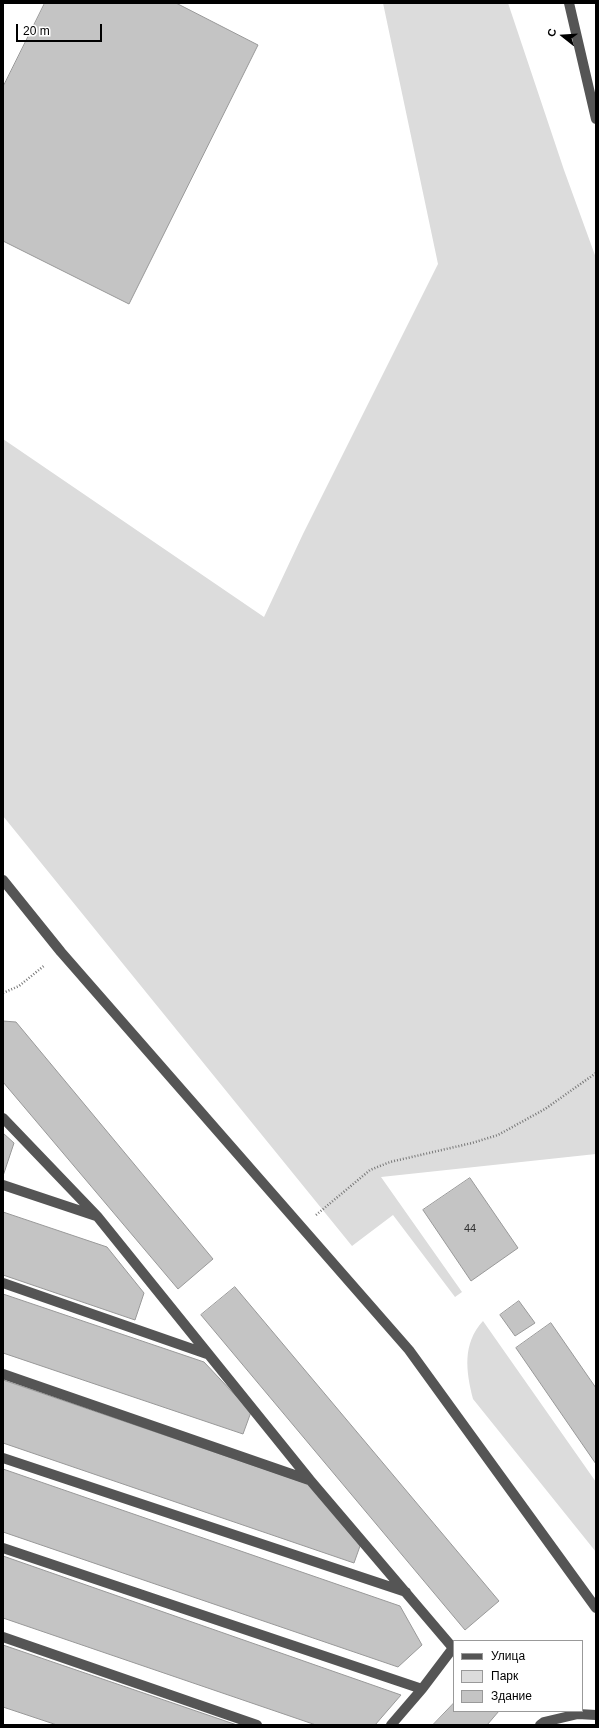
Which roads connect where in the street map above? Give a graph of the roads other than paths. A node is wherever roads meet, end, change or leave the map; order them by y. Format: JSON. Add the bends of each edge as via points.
{"nodes":[{"id":1,"x":569,"y":3,"type":"edge"},
{"id":2,"x":593,"y":94,"type":"edge"},
{"id":3,"x":596,"y":119,"type":"edge"},
{"id":4,"x":3,"y":880,"type":"edge"},
{"id":5,"x":3,"y":1118,"type":"edge"},
{"id":6,"x":3,"y":1185,"type":"edge"},
{"id":7,"x":97,"y":1216,"type":"junction"},
{"id":8,"x":3,"y":1283,"type":"edge"},
{"id":9,"x":208,"y":1354,"type":"junction"},
{"id":10,"x":3,"y":1374,"type":"edge"},
{"id":11,"x":3,"y":1458,"type":"edge"},
{"id":12,"x":310,"y":1480,"type":"junction"},
{"id":13,"x":3,"y":1548,"type":"edge"},
{"id":14,"x":406,"y":1592,"type":"junction"},
{"id":15,"x":596,"y":1608,"type":"edge"},
{"id":16,"x":3,"y":1638,"type":"edge"},
{"id":17,"x":422,"y":1690,"type":"junction"},
{"id":18,"x":596,"y":1715,"type":"edge"},
{"id":19,"x":257,"y":1725,"type":"edge"},
{"id":20,"x":390,"y":1725,"type":"edge"},
{"id":21,"x":540,"y":1725,"type":"edge"}],
"edges":[{"from":1,"to":2,"type":"street"},
{"from":2,"to":3,"type":"street"},
{"from":4,"to":15,"type":"street","via":[[61,952],[409,1350]]},
{"from":5,"to":7,"type":"street"},
{"from":6,"to":7,"type":"street"},
{"from":7,"to":9,"type":"street"},
{"from":8,"to":9,"type":"street"},
{"from":9,"to":12,"type":"street"},
{"from":10,"to":12,"type":"street"},
{"from":11,"to":14,"type":"street"},
{"from":12,"to":14,"type":"street"},
{"from":13,"to":17,"type":"street"},
{"from":14,"to":17,"type":"street","via":[[453,1648]]},
{"from":16,"to":19,"type":"street"},
{"from":17,"to":20,"type":"street"},
{"from":18,"to":21,"type":"street","via":[[578,1714]]}]}
